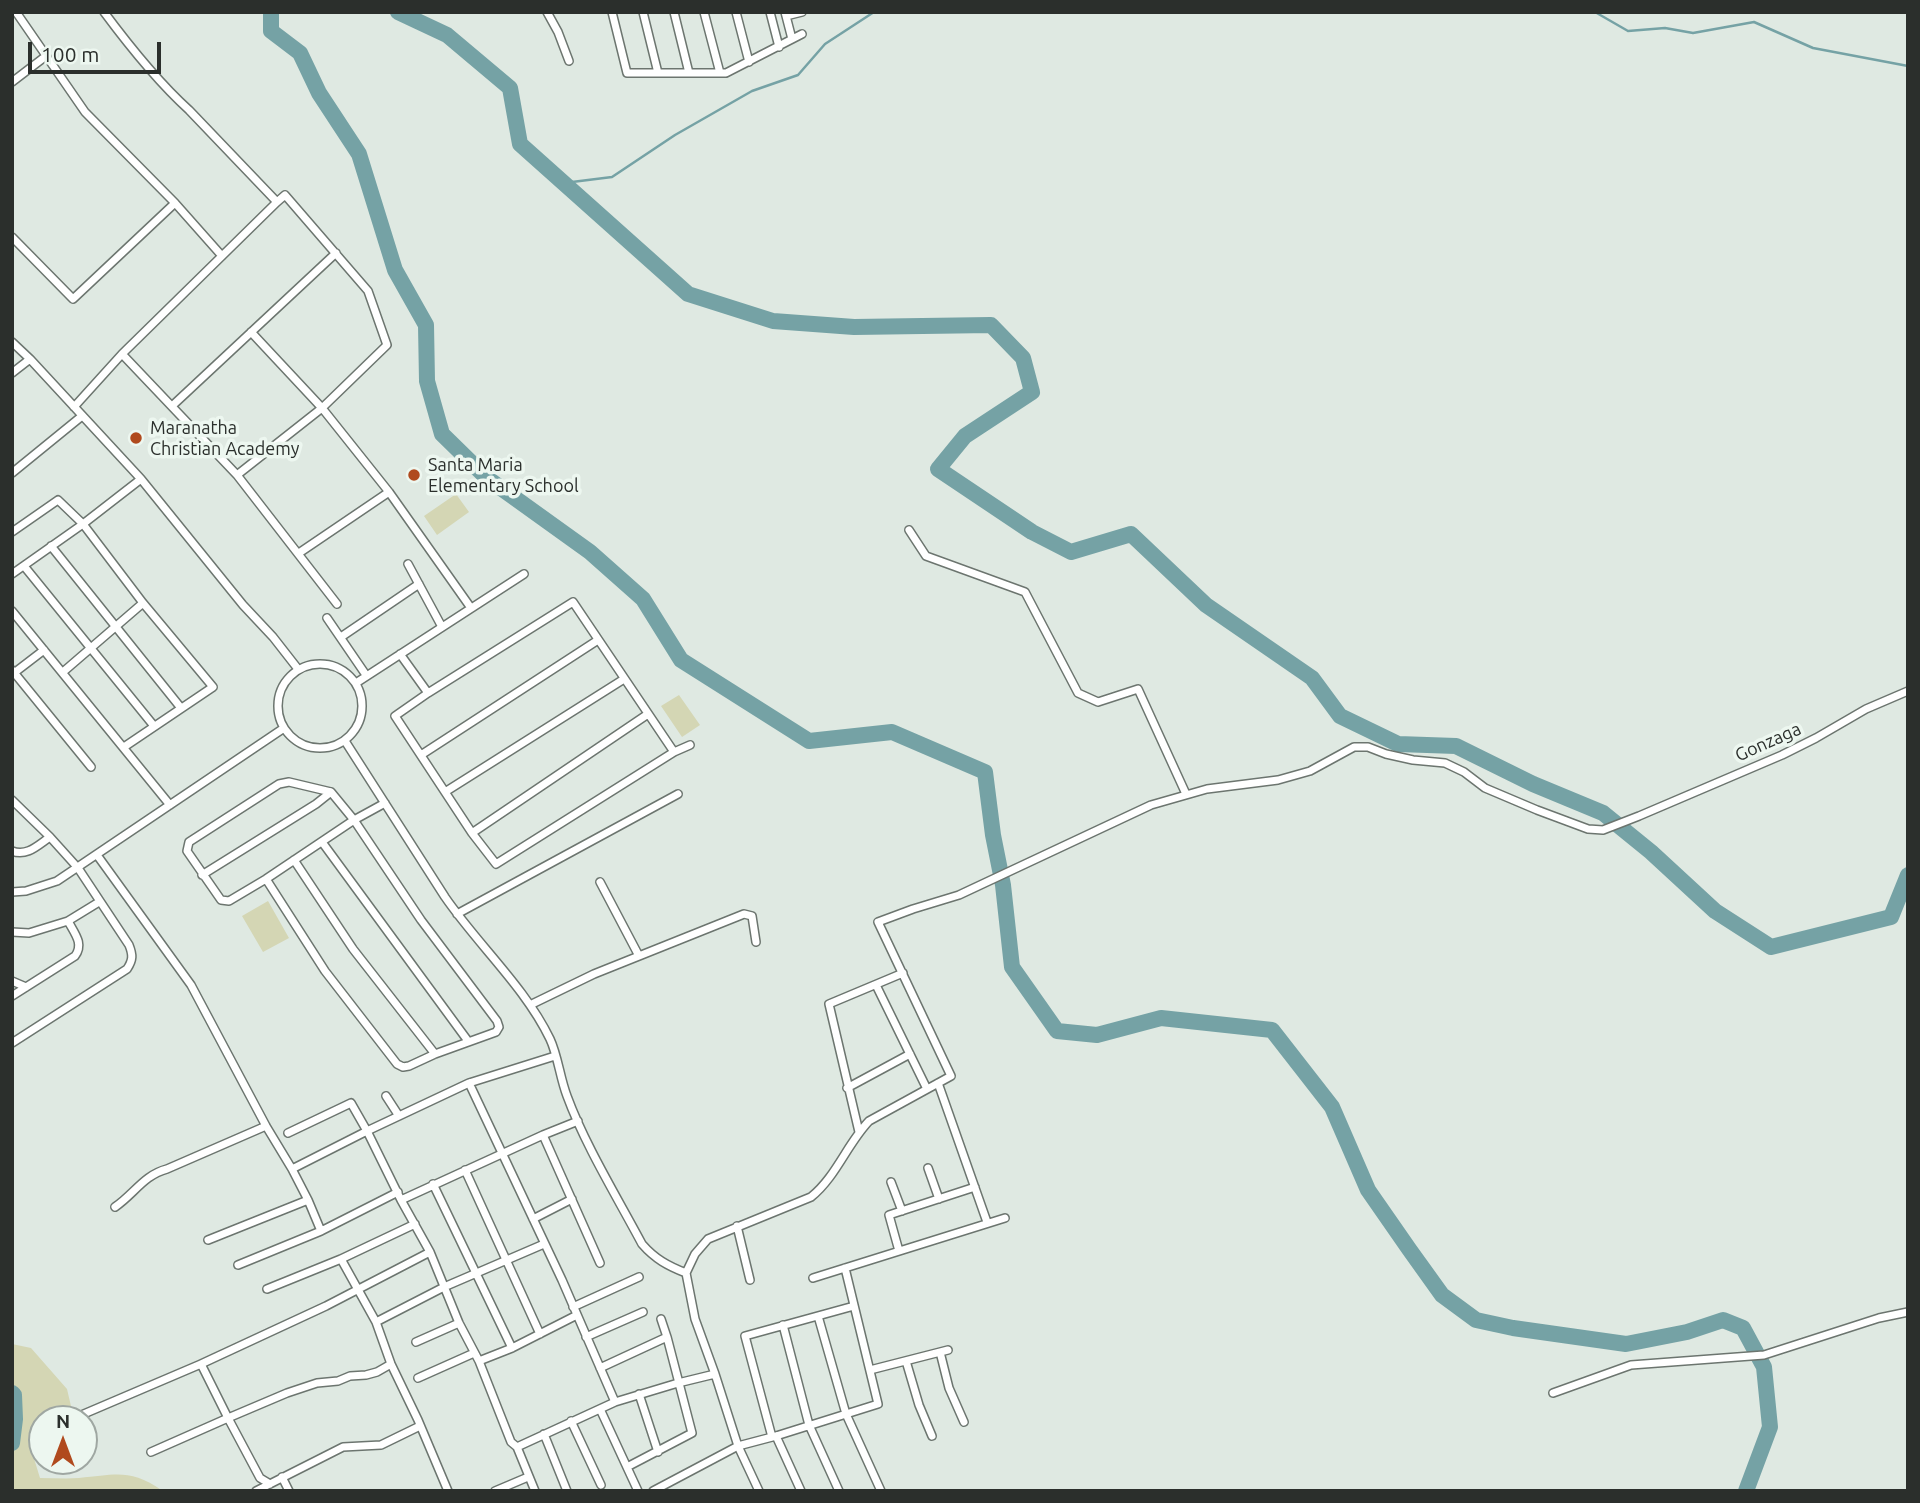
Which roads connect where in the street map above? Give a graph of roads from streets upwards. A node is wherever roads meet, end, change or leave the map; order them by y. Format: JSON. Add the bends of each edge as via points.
{"nodes":[{"id":1,"x":16,"y":12,"type":"edge"},
{"id":2,"x":104,"y":12,"type":"edge"},
{"id":3,"x":547,"y":12,"type":"edge"},
{"id":4,"x":612,"y":12,"type":"edge"},
{"id":5,"x":643,"y":12,"type":"edge"},
{"id":6,"x":674,"y":12,"type":"edge"},
{"id":7,"x":705,"y":12,"type":"edge"},
{"id":8,"x":736,"y":12,"type":"edge"},
{"id":9,"x":770,"y":12,"type":"edge"},
{"id":10,"x":802,"y":12,"type":"edge"},
{"id":11,"x":786,"y":14,"type":"edge"},
{"id":12,"x":802,"y":34,"type":"dead end"},
{"id":13,"x":792,"y":39,"type":"junction"},
{"id":14,"x":779,"y":47,"type":"junction"},
{"id":15,"x":47,"y":56,"type":"junction"},
{"id":16,"x":569,"y":61,"type":"dead end"},
{"id":17,"x":749,"y":62,"type":"junction"},
{"id":18,"x":658,"y":73,"type":"junction"},
{"id":19,"x":688,"y":73,"type":"junction"},
{"id":20,"x":720,"y":74,"type":"junction"},
{"id":21,"x":12,"y":82,"type":"edge"},
{"id":22,"x":175,"y":202,"type":"junction"},
{"id":23,"x":277,"y":202,"type":"junction"},
{"id":24,"x":12,"y":237,"type":"edge"},
{"id":25,"x":336,"y":253,"type":"junction"},
{"id":26,"x":222,"y":256,"type":"junction"},
{"id":27,"x":251,"y":332,"type":"junction"},
{"id":28,"x":12,"y":342,"type":"edge"},
{"id":29,"x":122,"y":354,"type":"junction"},
{"id":30,"x":30,"y":359,"type":"junction"},
{"id":31,"x":12,"y":373,"type":"edge"},
{"id":32,"x":172,"y":406,"type":"junction"},
{"id":33,"x":74,"y":407,"type":"junction"},
{"id":34,"x":322,"y":408,"type":"junction"},
{"id":35,"x":82,"y":416,"type":"junction"},
{"id":36,"x":12,"y":473,"type":"edge"},
{"id":37,"x":237,"y":475,"type":"junction"},
{"id":38,"x":141,"y":480,"type":"junction"},
{"id":39,"x":388,"y":492,"type":"junction"},
{"id":40,"x":83,"y":524,"type":"junction"},
{"id":41,"x":909,"y":530,"type":"dead end"},
{"id":42,"x":12,"y":531,"type":"edge"},
{"id":43,"x":51,"y":546,"type":"junction"},
{"id":44,"x":299,"y":553,"type":"junction"},
{"id":45,"x":408,"y":565,"type":"dead end"},
{"id":46,"x":24,"y":566,"type":"junction"},
{"id":47,"x":12,"y":574,"type":"edge"},
{"id":48,"x":524,"y":574,"type":"dead end"},
{"id":49,"x":419,"y":584,"type":"junction"},
{"id":50,"x":143,"y":603,"type":"junction"},
{"id":51,"x":337,"y":604,"type":"dead end"},
{"id":52,"x":471,"y":608,"type":"junction"},
{"id":53,"x":12,"y":611,"type":"edge"},
{"id":54,"x":327,"y":618,"type":"dead end"},
{"id":55,"x":115,"y":626,"type":"junction"},
{"id":56,"x":442,"y":627,"type":"junction"},
{"id":57,"x":341,"y":637,"type":"junction"},
{"id":58,"x":598,"y":640,"type":"junction"},
{"id":59,"x":90,"y":648,"type":"junction"},
{"id":60,"x":44,"y":650,"type":"junction"},
{"id":61,"x":400,"y":654,"type":"junction"},
{"id":62,"x":298,"y":669,"type":"junction"},
{"id":63,"x":13,"y":672,"type":"edge"},
{"id":64,"x":63,"y":672,"type":"junction"},
{"id":65,"x":366,"y":675,"type":"junction"},
{"id":66,"x":624,"y":679,"type":"junction"},
{"id":67,"x":356,"y":683,"type":"junction"},
{"id":68,"x":1908,"y":691,"type":"edge"},
{"id":69,"x":428,"y":693,"type":"junction"},
{"id":70,"x":181,"y":708,"type":"junction"},
{"id":71,"x":648,"y":714,"type":"junction"},
{"id":72,"x":154,"y":726,"type":"junction"},
{"id":73,"x":284,"y":729,"type":"junction"},
{"id":74,"x":345,"y":741,"type":"junction"},
{"id":75,"x":690,"y":745,"type":"dead end"},
{"id":76,"x":124,"y":747,"type":"junction"},
{"id":77,"x":674,"y":752,"type":"junction"},
{"id":78,"x":421,"y":755,"type":"junction"},
{"id":79,"x":91,"y":767,"type":"dead end"},
{"id":80,"x":331,"y":792,"type":"junction"},
{"id":81,"x":445,"y":792,"type":"junction"},
{"id":82,"x":678,"y":794,"type":"dead end"},
{"id":83,"x":1186,"y":794,"type":"junction"},
{"id":84,"x":12,"y":800,"type":"edge"},
{"id":85,"x":386,"y":803,"type":"junction"},
{"id":86,"x":170,"y":805,"type":"junction"},
{"id":87,"x":354,"y":820,"type":"junction"},
{"id":88,"x":472,"y":833,"type":"junction"},
{"id":89,"x":50,"y":837,"type":"junction"},
{"id":90,"x":322,"y":842,"type":"junction"},
{"id":91,"x":12,"y":851,"type":"edge"},
{"id":92,"x":97,"y":855,"type":"junction"},
{"id":93,"x":294,"y":860,"type":"junction"},
{"id":94,"x":78,"y":868,"type":"junction"},
{"id":95,"x":202,"y":875,"type":"junction"},
{"id":96,"x":265,"y":879,"type":"junction"},
{"id":97,"x":600,"y":882,"type":"dead end"},
{"id":98,"x":12,"y":892,"type":"edge"},
{"id":99,"x":99,"y":902,"type":"junction"},
{"id":100,"x":457,"y":914,"type":"junction"},
{"id":101,"x":68,"y":921,"type":"junction"},
{"id":102,"x":12,"y":932,"type":"edge"},
{"id":103,"x":756,"y":942,"type":"dead end"},
{"id":104,"x":639,"y":956,"type":"junction"},
{"id":105,"x":903,"y":974,"type":"junction"},
{"id":106,"x":12,"y":981,"type":"edge"},
{"id":107,"x":876,"y":985,"type":"junction"},
{"id":108,"x":26,"y":987,"type":"junction"},
{"id":109,"x":12,"y":996,"type":"edge"},
{"id":110,"x":530,"y":1005,"type":"junction"},
{"id":111,"x":468,"y":1041,"type":"junction"},
{"id":112,"x":12,"y":1043,"type":"edge"},
{"id":113,"x":435,"y":1054,"type":"junction"},
{"id":114,"x":910,"y":1054,"type":"junction"},
{"id":115,"x":555,"y":1056,"type":"junction"},
{"id":116,"x":469,"y":1083,"type":"junction"},
{"id":117,"x":938,"y":1083,"type":"junction"},
{"id":118,"x":848,"y":1088,"type":"junction"},
{"id":119,"x":927,"y":1089,"type":"junction"},
{"id":120,"x":386,"y":1096,"type":"dead end"},
{"id":121,"x":399,"y":1116,"type":"junction"},
{"id":122,"x":578,"y":1121,"type":"junction"},
{"id":123,"x":266,"y":1126,"type":"junction"},
{"id":124,"x":367,"y":1131,"type":"junction"},
{"id":125,"x":859,"y":1132,"type":"junction"},
{"id":126,"x":288,"y":1133,"type":"dead end"},
{"id":127,"x":543,"y":1135,"type":"junction"},
{"id":128,"x":501,"y":1154,"type":"junction"},
{"id":129,"x":928,"y":1168,"type":"dead end"},
{"id":130,"x":292,"y":1169,"type":"junction"},
{"id":131,"x":465,"y":1170,"type":"junction"},
{"id":132,"x":891,"y":1182,"type":"dead end"},
{"id":133,"x":433,"y":1184,"type":"junction"},
{"id":134,"x":975,"y":1187,"type":"junction"},
{"id":135,"x":400,"y":1196,"type":"junction"},
{"id":136,"x":572,"y":1199,"type":"junction"},
{"id":137,"x":939,"y":1199,"type":"junction"},
{"id":138,"x":309,"y":1200,"type":"junction"},
{"id":139,"x":116,"y":1207,"type":"dead end"},
{"id":140,"x":902,"y":1211,"type":"junction"},
{"id":141,"x":1004,"y":1218,"type":"dead end"},
{"id":142,"x":533,"y":1219,"type":"junction"},
{"id":143,"x":987,"y":1223,"type":"junction"},
{"id":144,"x":415,"y":1224,"type":"junction"},
{"id":145,"x":737,"y":1226,"type":"junction"},
{"id":146,"x":321,"y":1231,"type":"junction"},
{"id":147,"x":208,"y":1240,"type":"dead end"},
{"id":148,"x":544,"y":1244,"type":"junction"},
{"id":149,"x":899,"y":1251,"type":"junction"},
{"id":150,"x":430,"y":1252,"type":"junction"},
{"id":151,"x":341,"y":1259,"type":"junction"},
{"id":152,"x":506,"y":1260,"type":"junction"},
{"id":153,"x":600,"y":1263,"type":"dead end"},
{"id":154,"x":238,"y":1265,"type":"dead end"},
{"id":155,"x":845,"y":1268,"type":"junction"},
{"id":156,"x":686,"y":1273,"type":"junction"},
{"id":157,"x":476,"y":1274,"type":"junction"},
{"id":158,"x":639,"y":1277,"type":"dead end"},
{"id":159,"x":813,"y":1278,"type":"dead end"},
{"id":160,"x":750,"y":1280,"type":"dead end"},
{"id":161,"x":444,"y":1287,"type":"junction"},
{"id":162,"x":267,"y":1289,"type":"dead end"},
{"id":163,"x":357,"y":1290,"type":"junction"},
{"id":164,"x":854,"y":1306,"type":"junction"},
{"id":165,"x":573,"y":1307,"type":"junction"},
{"id":166,"x":643,"y":1312,"type":"dead end"},
{"id":167,"x":1908,"y":1312,"type":"edge"},
{"id":168,"x":577,"y":1315,"type":"junction"},
{"id":169,"x":818,"y":1316,"type":"junction"},
{"id":170,"x":661,"y":1319,"type":"dead end"},
{"id":171,"x":376,"y":1322,"type":"junction"},
{"id":172,"x":459,"y":1324,"type":"junction"},
{"id":173,"x":783,"y":1325,"type":"junction"},
{"id":174,"x":540,"y":1334,"type":"junction"},
{"id":175,"x":586,"y":1337,"type":"junction"},
{"id":176,"x":667,"y":1337,"type":"junction"},
{"id":177,"x":416,"y":1342,"type":"dead end"},
{"id":178,"x":512,"y":1348,"type":"junction"},
{"id":179,"x":474,"y":1353,"type":"junction"},
{"id":180,"x":479,"y":1361,"type":"junction"},
{"id":181,"x":906,"y":1361,"type":"junction"},
{"id":182,"x":201,"y":1364,"type":"junction"},
{"id":183,"x":391,"y":1364,"type":"junction"},
{"id":184,"x":600,"y":1368,"type":"junction"},
{"id":185,"x":870,"y":1370,"type":"junction"},
{"id":186,"x":715,"y":1374,"type":"junction"},
{"id":187,"x":418,"y":1378,"type":"dead end"},
{"id":188,"x":678,"y":1382,"type":"junction"},
{"id":189,"x":639,"y":1394,"type":"junction"},
{"id":190,"x":1553,"y":1394,"type":"dead end"},
{"id":191,"x":615,"y":1402,"type":"junction"},
{"id":192,"x":98,"y":1408,"type":"edge"},
{"id":193,"x":600,"y":1409,"type":"junction"},
{"id":194,"x":846,"y":1414,"type":"junction"},
{"id":195,"x":228,"y":1419,"type":"junction"},
{"id":196,"x":571,"y":1421,"type":"junction"},
{"id":197,"x":964,"y":1422,"type":"dead end"},
{"id":198,"x":809,"y":1425,"type":"junction"},
{"id":199,"x":420,"y":1426,"type":"junction"},
{"id":200,"x":544,"y":1434,"type":"junction"},
{"id":201,"x":774,"y":1436,"type":"junction"},
{"id":202,"x":932,"y":1436,"type":"dead end"},
{"id":203,"x":738,"y":1446,"type":"junction"},
{"id":204,"x":517,"y":1447,"type":"junction"},
{"id":205,"x":151,"y":1452,"type":"dead end"},
{"id":206,"x":658,"y":1452,"type":"junction"},
{"id":207,"x":627,"y":1467,"type":"junction"},
{"id":208,"x":528,"y":1476,"type":"junction"},
{"id":209,"x":282,"y":1477,"type":"junction"},
{"id":210,"x":270,"y":1484,"type":"junction"},
{"id":211,"x":601,"y":1485,"type":"dead end"},
{"id":212,"x":256,"y":1491,"type":"edge"},
{"id":213,"x":289,"y":1491,"type":"edge"},
{"id":214,"x":449,"y":1491,"type":"edge"},
{"id":215,"x":495,"y":1491,"type":"edge"},
{"id":216,"x":535,"y":1491,"type":"edge"},
{"id":217,"x":567,"y":1491,"type":"edge"},
{"id":218,"x":638,"y":1491,"type":"edge"},
{"id":219,"x":653,"y":1491,"type":"edge"},
{"id":220,"x":759,"y":1491,"type":"edge"},
{"id":221,"x":801,"y":1491,"type":"edge"},
{"id":222,"x":839,"y":1491,"type":"edge"},
{"id":223,"x":881,"y":1491,"type":"edge"}],
"edges":[{"from":1,"to":15,"type":"street"},
{"from":2,"to":23,"type":"street","via":[[166,88]]},
{"from":3,"to":16,"type":"street"},
{"from":4,"to":18,"type":"street","via":[[627,73]]},
{"from":5,"to":18,"type":"street"},
{"from":6,"to":19,"type":"street"},
{"from":7,"to":20,"type":"street"},
{"from":8,"to":17,"type":"street"},
{"from":9,"to":14,"type":"street"},
{"from":10,"to":11,"type":"street"},
{"from":11,"to":13,"type":"street"},
{"from":12,"to":13,"type":"street"},
{"from":13,"to":14,"type":"street"},
{"from":14,"to":17,"type":"street"},
{"from":15,"to":21,"type":"street"},
{"from":15,"to":22,"type":"street","via":[[85,112]]},
{"from":17,"to":20,"type":"street"},
{"from":18,"to":19,"type":"street"},
{"from":19,"to":20,"type":"street"},
{"from":22,"to":24,"type":"street","via":[[73,299]]},
{"from":22,"to":26,"type":"street"},
{"from":23,"to":25,"type":"street","via":[[285,195]]},
{"from":23,"to":26,"type":"street"},
{"from":25,"to":27,"type":"street"},
{"from":25,"to":34,"type":"street","via":[[368,291],[387,345]]},
{"from":26,"to":29,"type":"street"},
{"from":27,"to":32,"type":"street"},
{"from":27,"to":34,"type":"street"},
{"from":28,"to":30,"type":"street"},
{"from":29,"to":32,"type":"street"},
{"from":29,"to":33,"type":"street"},
{"from":30,"to":31,"type":"street"},
{"from":30,"to":33,"type":"street"},
{"from":32,"to":37,"type":"street"},
{"from":33,"to":35,"type":"street"},
{"from":34,"to":37,"type":"street"},
{"from":34,"to":39,"type":"street"},
{"from":35,"to":36,"type":"street"},
{"from":35,"to":38,"type":"street"},
{"from":37,"to":44,"type":"street"},
{"from":38,"to":40,"type":"street"},
{"from":38,"to":62,"type":"street"},
{"from":39,"to":44,"type":"street"},
{"from":39,"to":52,"type":"street"},
{"from":40,"to":42,"type":"street","via":[[58,500]]},
{"from":40,"to":43,"type":"street"},
{"from":40,"to":50,"type":"street"},
{"from":41,"to":83,"type":"street","via":[[926,556],[1025,592],[1078,693],[1098,702],[1138,688]]},
{"from":43,"to":46,"type":"street"},
{"from":43,"to":55,"type":"street"},
{"from":44,"to":51,"type":"street"},
{"from":45,"to":49,"type":"street"},
{"from":46,"to":47,"type":"street"},
{"from":46,"to":59,"type":"street"},
{"from":48,"to":52,"type":"street"},
{"from":49,"to":56,"type":"street"},
{"from":49,"to":57,"type":"street"},
{"from":50,"to":55,"type":"street"},
{"from":50,"to":70,"type":"street","via":[[213,687]]},
{"from":52,"to":56,"type":"street"},
{"from":53,"to":60,"type":"street"},
{"from":54,"to":57,"type":"street"},
{"from":55,"to":59,"type":"street"},
{"from":55,"to":70,"type":"street"},
{"from":56,"to":61,"type":"street"},
{"from":57,"to":65,"type":"street"},
{"from":58,"to":66,"type":"street"},
{"from":58,"to":69,"type":"street","via":[[573,602]]},
{"from":58,"to":78,"type":"street"},
{"from":59,"to":64,"type":"street"},
{"from":59,"to":72,"type":"street"},
{"from":60,"to":63,"type":"street"},
{"from":60,"to":64,"type":"street"},
{"from":61,"to":65,"type":"street"},
{"from":61,"to":69,"type":"street"},
{"from":62,"to":67,"type":"street","via":[[326,664],[343,670]]},
{"from":62,"to":73,"type":"street","via":[[280,690],[277,703]]},
{"from":63,"to":79,"type":"street"},
{"from":64,"to":76,"type":"street"},
{"from":65,"to":67,"type":"street"},
{"from":66,"to":71,"type":"street"},
{"from":66,"to":81,"type":"street"},
{"from":67,"to":74,"type":"street","via":[[362,714]]},
{"from":68,"to":83,"type":"street","name":"Gonzaga","via":[[1782,755],[1604,830],[1588,829],[1485,788],[1445,763],[1367,747],[1354,747],[1310,771],[1278,780]]},
{"from":69,"to":78,"type":"street","via":[[396,716]]},
{"from":70,"to":72,"type":"street"},
{"from":71,"to":77,"type":"street"},
{"from":71,"to":88,"type":"street"},
{"from":72,"to":76,"type":"street"},
{"from":73,"to":74,"type":"street","via":[[303,745],[317,748]]},
{"from":73,"to":86,"type":"street"},
{"from":74,"to":85,"type":"street"},
{"from":75,"to":77,"type":"street"},
{"from":76,"to":86,"type":"street"},
{"from":77,"to":88,"type":"street","via":[[496,864]]},
{"from":78,"to":81,"type":"street"},
{"from":80,"to":87,"type":"street"},
{"from":80,"to":95,"type":"street"},
{"from":80,"to":95,"type":"street","via":[[279,783],[189,842],[187,851]]},
{"from":81,"to":88,"type":"street"},
{"from":82,"to":100,"type":"street"},
{"from":83,"to":105,"type":"street","via":[[1151,805],[959,895],[878,922]]},
{"from":84,"to":89,"type":"street"},
{"from":85,"to":87,"type":"street"},
{"from":85,"to":100,"type":"street"},
{"from":86,"to":92,"type":"street"},
{"from":87,"to":90,"type":"street"},
{"from":87,"to":111,"type":"street","via":[[421,920],[498,1021],[496,1032]]},
{"from":89,"to":91,"type":"street","via":[[28,852]]},
{"from":89,"to":94,"type":"street"},
{"from":90,"to":93,"type":"street"},
{"from":90,"to":111,"type":"street"},
{"from":92,"to":94,"type":"street"},
{"from":92,"to":123,"type":"street","via":[[191,985]]},
{"from":93,"to":96,"type":"street"},
{"from":93,"to":113,"type":"street","via":[[353,949]]},
{"from":94,"to":98,"type":"street","via":[[57,881]]},
{"from":94,"to":99,"type":"street"},
{"from":95,"to":96,"type":"street","via":[[225,901]]},
{"from":96,"to":113,"type":"street","via":[[325,971],[397,1064],[409,1066]]},
{"from":97,"to":104,"type":"street"},
{"from":99,"to":101,"type":"street"},
{"from":99,"to":112,"type":"street","via":[[129,945],[132,962]]},
{"from":100,"to":110,"type":"street"},
{"from":101,"to":102,"type":"street","via":[[29,933]]},
{"from":101,"to":108,"type":"street","via":[[79,950]]},
{"from":103,"to":104,"type":"street","via":[[752,916],[744,914]]},
{"from":104,"to":110,"type":"street"},
{"from":105,"to":107,"type":"street"},
{"from":105,"to":117,"type":"street","via":[[951,1076]]},
{"from":106,"to":108,"type":"street"},
{"from":107,"to":114,"type":"street"},
{"from":107,"to":118,"type":"street","via":[[829,1004]]},
{"from":108,"to":109,"type":"street"},
{"from":110,"to":115,"type":"street"},
{"from":111,"to":113,"type":"street"},
{"from":114,"to":118,"type":"street"},
{"from":114,"to":119,"type":"street"},
{"from":115,"to":116,"type":"street"},
{"from":115,"to":122,"type":"street"},
{"from":116,"to":121,"type":"street"},
{"from":116,"to":128,"type":"street"},
{"from":117,"to":119,"type":"street"},
{"from":117,"to":134,"type":"street"},
{"from":118,"to":125,"type":"street"},
{"from":119,"to":125,"type":"street","via":[[869,1121]]},
{"from":120,"to":121,"type":"street"},
{"from":121,"to":124,"type":"street"},
{"from":122,"to":127,"type":"street"},
{"from":122,"to":156,"type":"street","via":[[642,1244],[668,1266]]},
{"from":123,"to":130,"type":"street"},
{"from":123,"to":139,"type":"street","via":[[157,1172]]},
{"from":124,"to":126,"type":"street","via":[[351,1102]]},
{"from":124,"to":130,"type":"street"},
{"from":124,"to":135,"type":"street"},
{"from":125,"to":145,"type":"street","via":[[811,1198]]},
{"from":127,"to":128,"type":"street"},
{"from":127,"to":136,"type":"street"},
{"from":128,"to":131,"type":"street"},
{"from":128,"to":142,"type":"street"},
{"from":129,"to":137,"type":"street"},
{"from":130,"to":138,"type":"street"},
{"from":131,"to":133,"type":"street"},
{"from":131,"to":152,"type":"street"},
{"from":132,"to":140,"type":"street"},
{"from":133,"to":135,"type":"street"},
{"from":133,"to":157,"type":"street"},
{"from":134,"to":137,"type":"street"},
{"from":134,"to":143,"type":"street"},
{"from":135,"to":144,"type":"street"},
{"from":135,"to":146,"type":"street"},
{"from":136,"to":142,"type":"street"},
{"from":136,"to":153,"type":"street"},
{"from":137,"to":140,"type":"street"},
{"from":138,"to":146,"type":"street"},
{"from":138,"to":147,"type":"street"},
{"from":140,"to":149,"type":"street","via":[[889,1215]]},
{"from":141,"to":143,"type":"street"},
{"from":142,"to":148,"type":"street"},
{"from":143,"to":149,"type":"street"},
{"from":144,"to":150,"type":"street"},
{"from":144,"to":151,"type":"street"},
{"from":145,"to":156,"type":"street","via":[[708,1239]]},
{"from":145,"to":160,"type":"street"},
{"from":146,"to":154,"type":"street"},
{"from":148,"to":152,"type":"street"},
{"from":148,"to":165,"type":"street"},
{"from":149,"to":155,"type":"street"},
{"from":150,"to":161,"type":"street"},
{"from":150,"to":163,"type":"street"},
{"from":151,"to":162,"type":"street"},
{"from":151,"to":163,"type":"street"},
{"from":152,"to":157,"type":"street"},
{"from":152,"to":174,"type":"street"},
{"from":155,"to":159,"type":"street"},
{"from":155,"to":164,"type":"street"},
{"from":156,"to":186,"type":"street","via":[[695,1319]]},
{"from":157,"to":161,"type":"street"},
{"from":157,"to":178,"type":"street"},
{"from":158,"to":165,"type":"street"},
{"from":161,"to":171,"type":"street"},
{"from":161,"to":172,"type":"street"},
{"from":163,"to":171,"type":"street"},
{"from":163,"to":182,"type":"street"},
{"from":164,"to":169,"type":"street"},
{"from":164,"to":185,"type":"street"},
{"from":165,"to":168,"type":"street"},
{"from":166,"to":175,"type":"street"},
{"from":167,"to":190,"type":"street","via":[[1764,1355],[1631,1365]]},
{"from":168,"to":174,"type":"street"},
{"from":168,"to":175,"type":"street"},
{"from":169,"to":173,"type":"street"},
{"from":169,"to":194,"type":"street"},
{"from":170,"to":176,"type":"street"},
{"from":171,"to":183,"type":"street"},
{"from":172,"to":177,"type":"street"},
{"from":172,"to":179,"type":"street"},
{"from":173,"to":198,"type":"street"},
{"from":173,"to":201,"type":"street","via":[[745,1336]]},
{"from":174,"to":178,"type":"street"},
{"from":175,"to":184,"type":"street"},
{"from":176,"to":184,"type":"street"},
{"from":176,"to":188,"type":"street"},
{"from":178,"to":180,"type":"street"},
{"from":179,"to":180,"type":"street"},
{"from":179,"to":187,"type":"street"},
{"from":180,"to":204,"type":"street"},
{"from":181,"to":185,"type":"street"},
{"from":181,"to":197,"type":"street","via":[[944,1351],[949,1388]]},
{"from":181,"to":202,"type":"street"},
{"from":182,"to":192,"type":"street"},
{"from":182,"to":195,"type":"street"},
{"from":183,"to":195,"type":"street","via":[[366,1375],[307,1386]]},
{"from":183,"to":199,"type":"street"},
{"from":184,"to":191,"type":"street"},
{"from":185,"to":194,"type":"street","via":[[878,1404]]},
{"from":186,"to":188,"type":"street"},
{"from":186,"to":203,"type":"street"},
{"from":188,"to":189,"type":"street"},
{"from":188,"to":206,"type":"street","via":[[692,1433]]},
{"from":189,"to":191,"type":"street"},
{"from":189,"to":206,"type":"street"},
{"from":191,"to":193,"type":"street"},
{"from":193,"to":196,"type":"street"},
{"from":193,"to":207,"type":"street"},
{"from":194,"to":198,"type":"street"},
{"from":194,"to":223,"type":"street"},
{"from":195,"to":205,"type":"street"},
{"from":195,"to":210,"type":"street","via":[[260,1478]]},
{"from":196,"to":200,"type":"street"},
{"from":196,"to":211,"type":"street"},
{"from":198,"to":201,"type":"street"},
{"from":198,"to":222,"type":"street"},
{"from":199,"to":209,"type":"street","via":[[381,1445],[343,1447]]},
{"from":199,"to":214,"type":"street"},
{"from":200,"to":204,"type":"street"},
{"from":200,"to":217,"type":"street"},
{"from":201,"to":203,"type":"street"},
{"from":201,"to":221,"type":"street"},
{"from":203,"to":219,"type":"street"},
{"from":203,"to":220,"type":"street"},
{"from":204,"to":208,"type":"street"},
{"from":206,"to":207,"type":"street"},
{"from":207,"to":218,"type":"street"},
{"from":208,"to":215,"type":"street"},
{"from":208,"to":216,"type":"street"},
{"from":209,"to":210,"type":"street"},
{"from":209,"to":213,"type":"street"},
{"from":210,"to":212,"type":"street"}]}
